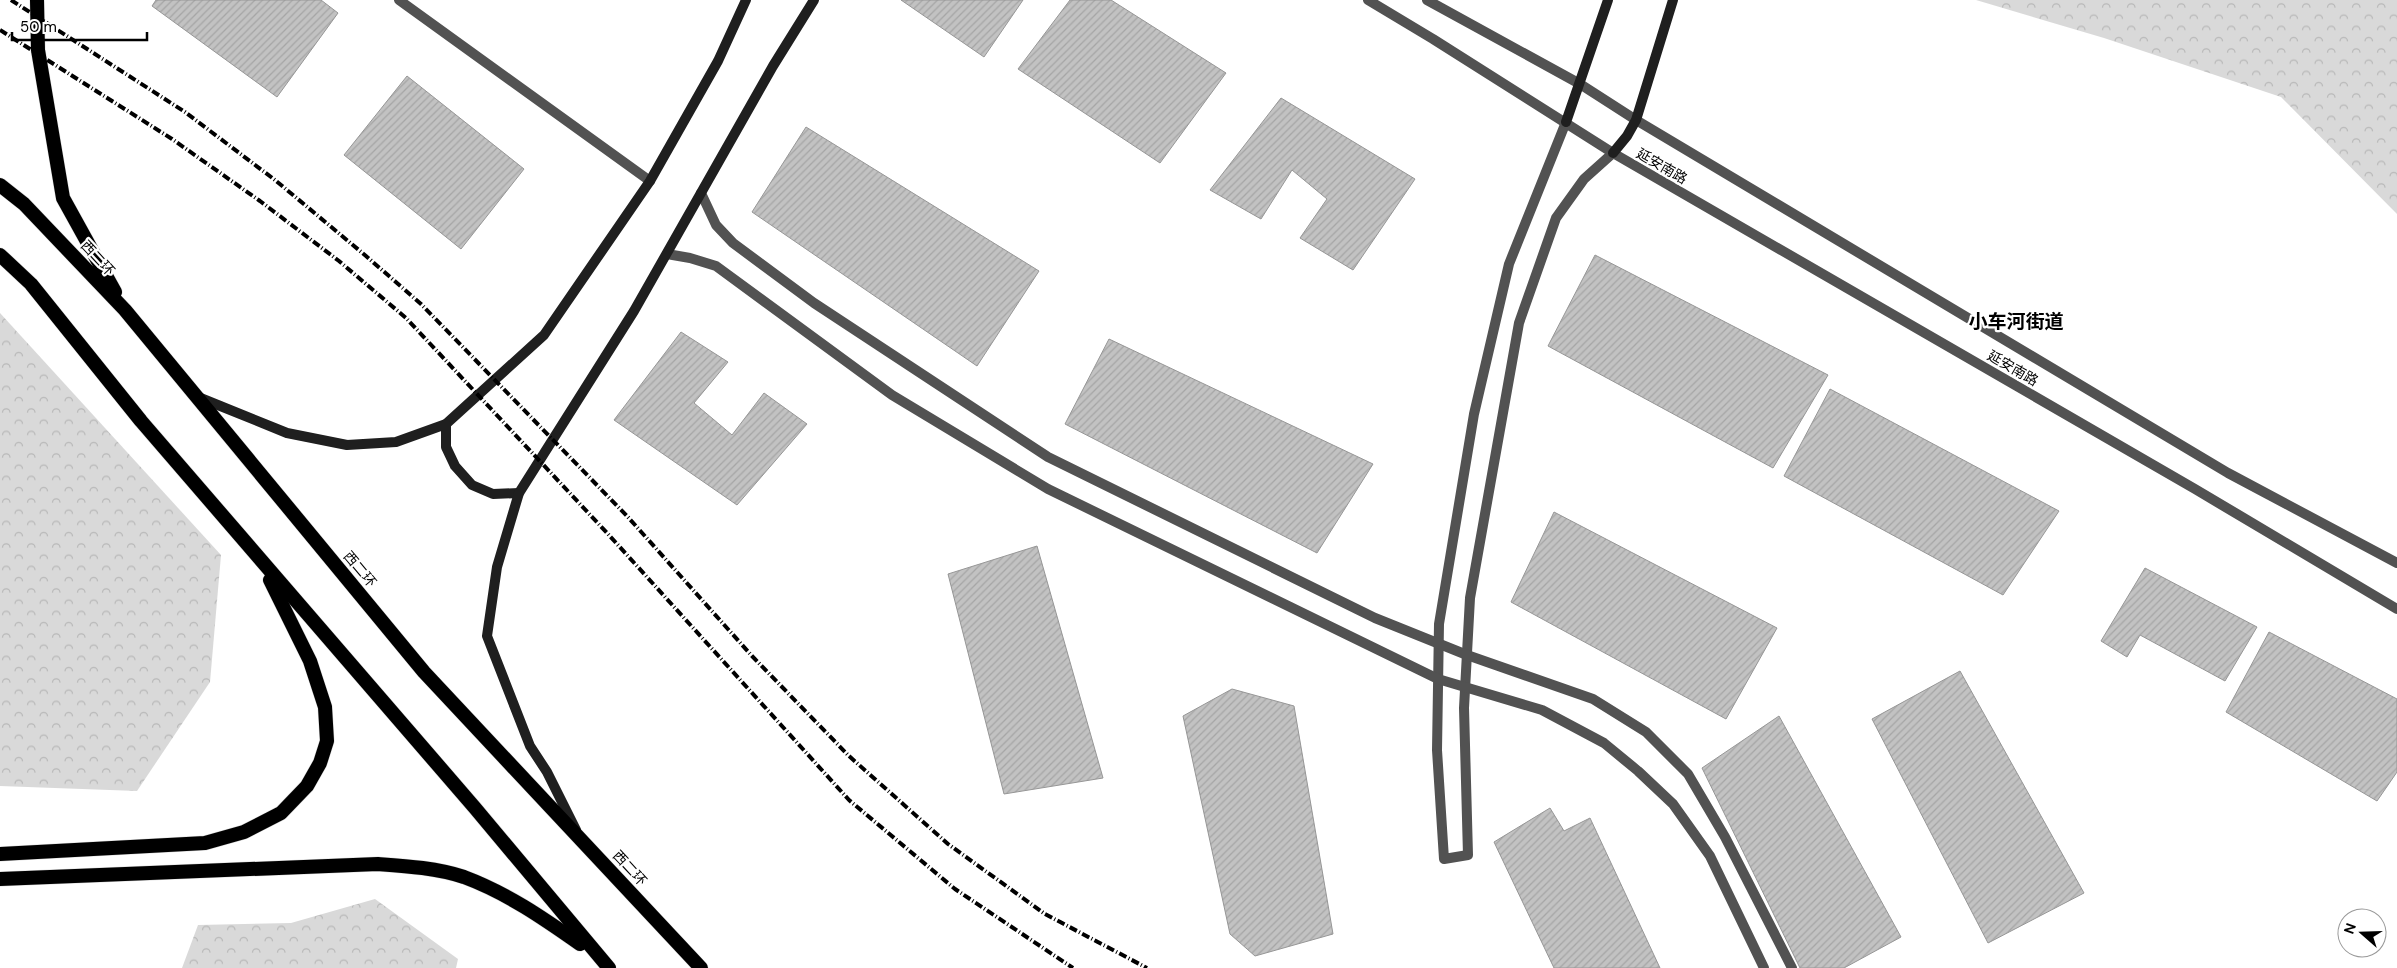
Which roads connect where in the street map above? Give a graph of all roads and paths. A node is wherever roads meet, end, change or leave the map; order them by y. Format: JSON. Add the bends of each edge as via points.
{"nodes":[{"id":1,"x":37,"y":0,"type":"edge"},
{"id":2,"x":399,"y":0,"type":"edge"},
{"id":3,"x":746,"y":0,"type":"edge"},
{"id":4,"x":814,"y":0,"type":"edge"},
{"id":5,"x":1368,"y":0,"type":"edge"},
{"id":6,"x":1426,"y":0,"type":"edge"},
{"id":7,"x":1608,"y":0,"type":"edge"},
{"id":8,"x":1673,"y":0,"type":"edge"},
{"id":9,"x":1580,"y":84,"type":"junction"},
{"id":10,"x":1636,"y":120,"type":"junction"},
{"id":11,"x":1566,"y":122,"type":"junction"},
{"id":12,"x":1613,"y":153,"type":"junction"},
{"id":13,"x":650,"y":181,"type":"junction"},
{"id":14,"x":0,"y":184,"type":"edge"},
{"id":15,"x":701,"y":193,"type":"junction"},
{"id":16,"x":666,"y":254,"type":"junction"},
{"id":17,"x":0,"y":255,"type":"edge"},
{"id":18,"x":125,"y":310,"type":"junction"},
{"id":19,"x":195,"y":395,"type":"junction"},
{"id":20,"x":446,"y":424,"type":"junction"},
{"id":21,"x":519,"y":493,"type":"junction"},
{"id":22,"x":261,"y":561,"type":"junction"},
{"id":23,"x":2397,"y":563,"type":"edge"},
{"id":24,"x":2397,"y":609,"type":"edge"},
{"id":25,"x":1439,"y":644,"type":"junction"},
{"id":26,"x":1467,"y":655,"type":"junction"},
{"id":27,"x":1438,"y":679,"type":"junction"},
{"id":28,"x":1466,"y":689,"type":"junction"},
{"id":29,"x":581,"y":840,"type":"junction"},
{"id":30,"x":0,"y":854,"type":"edge"},
{"id":31,"x":0,"y":879,"type":"edge"},
{"id":32,"x":599,"y":957,"type":"junction"},
{"id":33,"x":609,"y":968,"type":"edge"},
{"id":34,"x":702,"y":968,"type":"edge"},
{"id":35,"x":1764,"y":968,"type":"edge"},
{"id":36,"x":1792,"y":968,"type":"edge"}],
"edges":[{"from":1,"to":18,"type":"highway","via":[[38,50],[63,198]]},
{"from":2,"to":13,"type":"street"},
{"from":3,"to":13,"type":"main road","via":[[718,61]]},
{"from":4,"to":15,"type":"main road"},
{"from":5,"to":11,"type":"street","name":"延安南路"},
{"from":6,"to":9,"type":"street"},
{"from":7,"to":9,"type":"main road"},
{"from":8,"to":10,"type":"main road"},
{"from":9,"to":10,"type":"street"},
{"from":9,"to":11,"type":"main road"},
{"from":10,"to":12,"type":"main road"},
{"from":10,"to":23,"type":"street","via":[[2228,473]]},
{"from":11,"to":12,"type":"street","name":"延安南路"},
{"from":11,"to":25,"type":"street","via":[[1509,264],[1474,414],[1439,624]]},
{"from":12,"to":24,"type":"street","name":"延安南路","via":[[2195,488]]},
{"from":12,"to":26,"type":"street","via":[[1584,179],[1556,218],[1519,323],[1470,598]]},
{"from":13,"to":20,"type":"main road","via":[[544,335]]},
{"from":14,"to":18,"type":"highway","name":"西二环","via":[[24,204]]},
{"from":15,"to":16,"type":"main road"},
{"from":15,"to":25,"type":"street","via":[[716,224],[732,243],[814,303],[1048,457],[1375,618]]},
{"from":16,"to":21,"type":"main road","via":[[634,311]]},
{"from":16,"to":27,"type":"street","via":[[716,266],[892,395],[1048,489]]},
{"from":17,"to":22,"type":"highway","via":[[31,284],[141,421]]},
{"from":18,"to":19,"type":"highway","name":"西二环"},
{"from":19,"to":20,"type":"main road","via":[[287,433],[347,445],[396,442]]},
{"from":19,"to":29,"type":"highway","name":"西二环","via":[[424,672]]},
{"from":20,"to":21,"type":"main road","via":[[446,447],[455,466],[472,485],[493,494]]},
{"from":21,"to":29,"type":"main road","via":[[497,567],[487,636],[530,746],[547,772]]},
{"from":22,"to":30,"type":"highway","via":[[310,661],[325,707],[326,741],[320,763],[307,786],[281,813],[244,832],[205,843]]},
{"from":22,"to":32,"type":"highway"},
{"from":25,"to":26,"type":"street"},
{"from":25,"to":27,"type":"street"},
{"from":26,"to":28,"type":"street"},
{"from":26,"to":36,"type":"street","via":[[1593,699],[1646,732],[1688,774],[1725,837]]},
{"from":27,"to":28,"type":"street"},
{"from":27,"to":28,"type":"street","via":[[1437,750],[1444,859],[1468,855]]},
{"from":28,"to":35,"type":"street","via":[[1542,710],[1604,743],[1638,771],[1673,804],[1710,856]]},
{"from":29,"to":34,"type":"highway","name":"西二环"},
{"from":31,"to":32,"type":"highway","via":[[378,864],[416,867],[463,877],[500,892]]},
{"from":32,"to":33,"type":"highway"}]}
